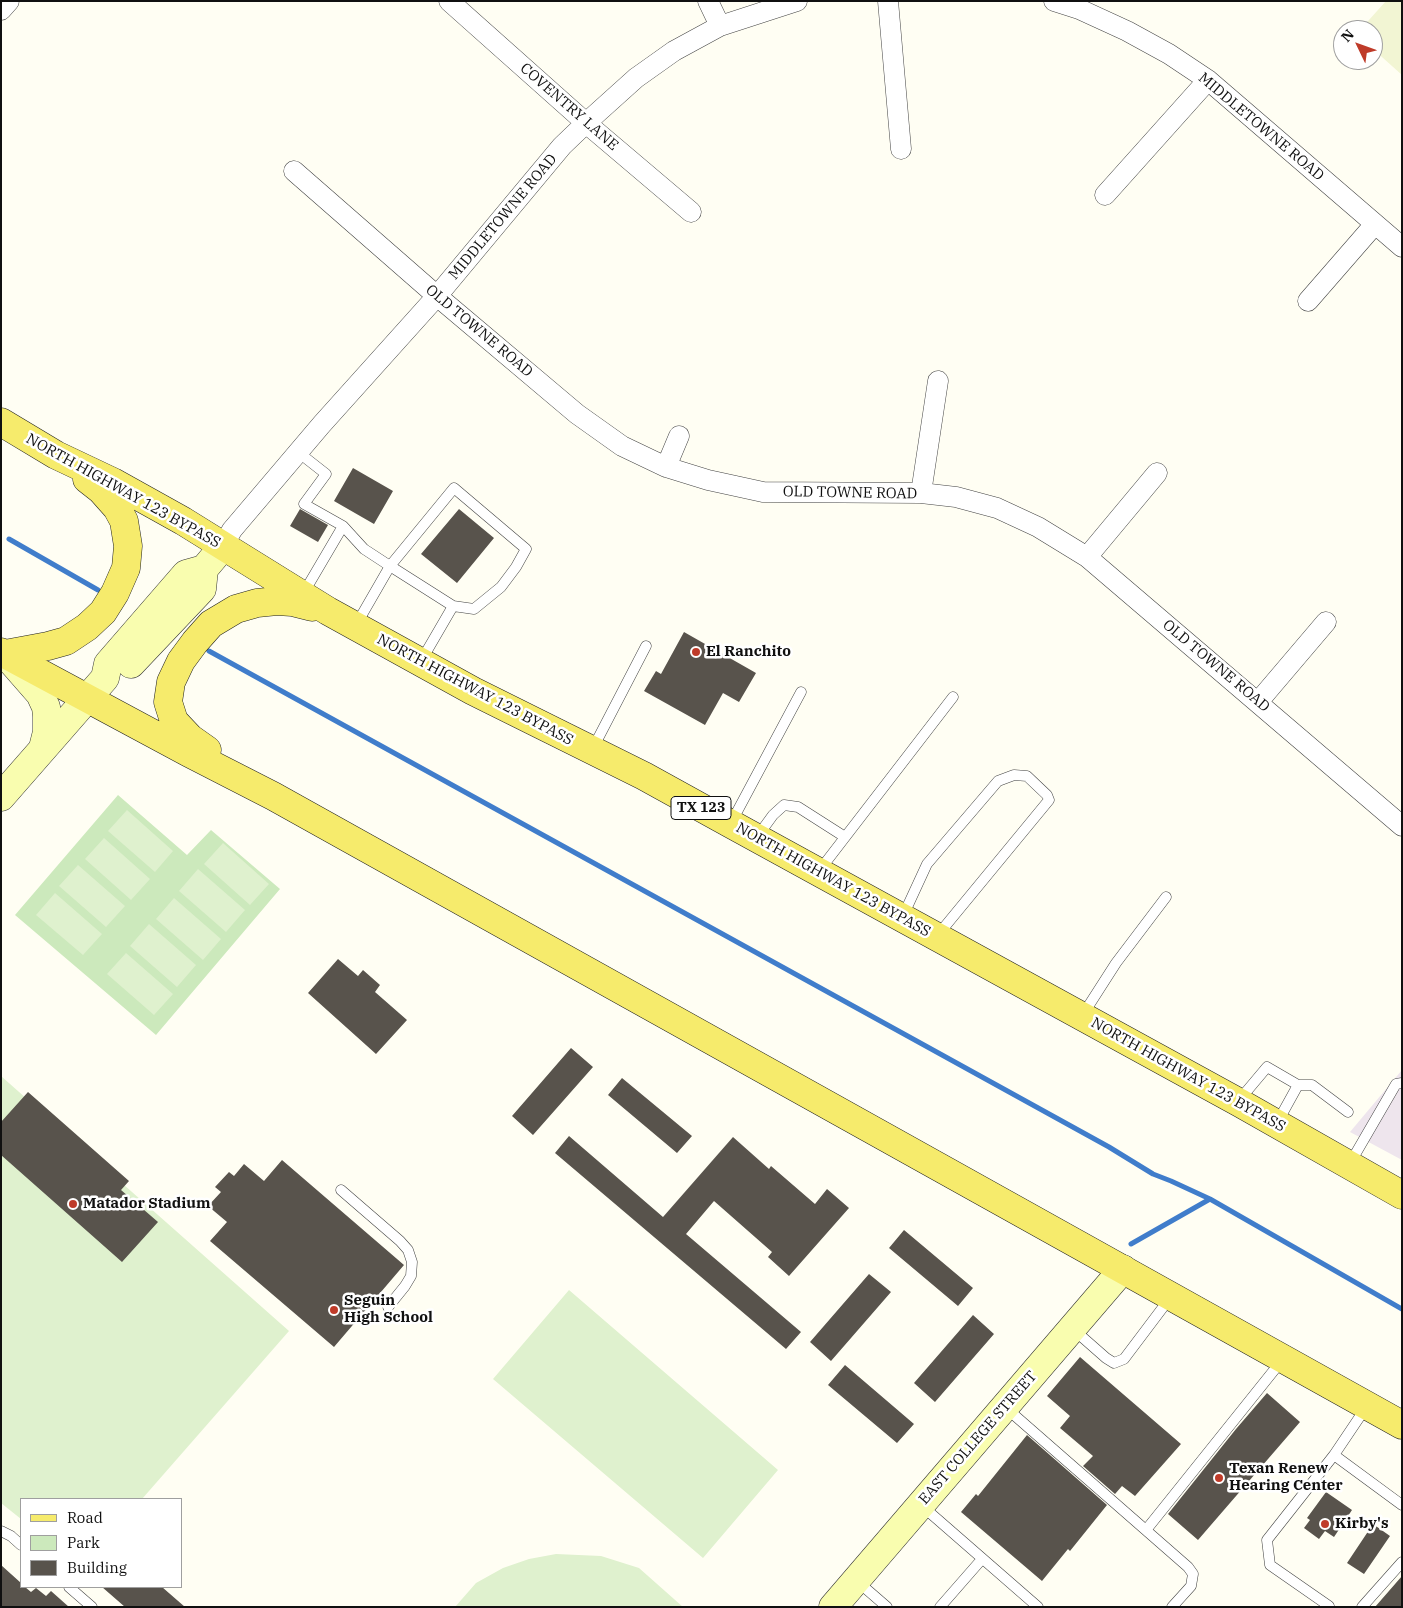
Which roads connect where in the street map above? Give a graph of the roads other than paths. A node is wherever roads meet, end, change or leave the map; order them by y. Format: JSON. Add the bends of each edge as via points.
{"nodes":[{"id":1,"x":8,"y":1,"type":"edge"},
{"id":2,"x":449,"y":1,"type":"edge"},
{"id":3,"x":708,"y":1,"type":"edge"},
{"id":4,"x":797,"y":1,"type":"edge"},
{"id":5,"x":888,"y":1,"type":"edge"},
{"id":6,"x":1054,"y":1,"type":"edge"},
{"id":7,"x":1,"y":10,"type":"edge"},
{"id":8,"x":720,"y":26,"type":"junction"},
{"id":9,"x":1208,"y":80,"type":"junction"},
{"id":10,"x":586,"y":123,"type":"junction"},
{"id":11,"x":900,"y":149,"type":"dead end"},
{"id":12,"x":294,"y":171,"type":"dead end"},
{"id":13,"x":1105,"y":195,"type":"dead end"},
{"id":14,"x":691,"y":212,"type":"dead end"},
{"id":15,"x":1375,"y":224,"type":"junction"},
{"id":16,"x":1402,"y":247,"type":"edge"},
{"id":17,"x":436,"y":296,"type":"junction"},
{"id":18,"x":1308,"y":301,"type":"dead end"},
{"id":19,"x":938,"y":381,"type":"dead end"},
{"id":20,"x":1,"y":422,"type":"edge"},
{"id":21,"x":679,"y":436,"type":"dead end"},
{"id":22,"x":298,"y":452,"type":"junction"},
{"id":23,"x":56,"y":455,"type":"junction"},
{"id":24,"x":666,"y":467,"type":"junction"},
{"id":25,"x":1157,"y":473,"type":"dead end"},
{"id":26,"x":920,"y":493,"type":"junction"},
{"id":27,"x":343,"y":526,"type":"junction"},
{"id":28,"x":223,"y":546,"type":"junction"},
{"id":29,"x":1087,"y":557,"type":"junction"},
{"id":30,"x":390,"y":566,"type":"junction"},
{"id":31,"x":302,"y":595,"type":"junction"},
{"id":32,"x":452,"y":606,"type":"junction"},
{"id":33,"x":328,"y":611,"type":"junction"},
{"id":34,"x":1326,"y":622,"type":"dead end"},
{"id":35,"x":356,"y":626,"type":"junction"},
{"id":36,"x":646,"y":646,"type":"dead end"},
{"id":37,"x":3,"y":653,"type":"edge"},
{"id":38,"x":420,"y":662,"type":"junction"},
{"id":39,"x":801,"y":692,"type":"dead end"},
{"id":40,"x":953,"y":696,"type":"dead end"},
{"id":41,"x":87,"y":698,"type":"junction"},
{"id":42,"x":1258,"y":702,"type":"junction"},
{"id":43,"x":43,"y":748,"type":"junction"},
{"id":44,"x":591,"y":751,"type":"junction"},
{"id":45,"x":273,"y":796,"type":"junction"},
{"id":46,"x":1,"y":797,"type":"edge"},
{"id":47,"x":730,"y":824,"type":"junction"},
{"id":48,"x":1402,"y":826,"type":"edge"},
{"id":49,"x":845,"y":837,"type":"junction"},
{"id":50,"x":757,"y":838,"type":"junction"},
{"id":51,"x":819,"y":872,"type":"junction"},
{"id":52,"x":1166,"y":897,"type":"dead end"},
{"id":53,"x":902,"y":918,"type":"junction"},
{"id":54,"x":937,"y":937,"type":"junction"},
{"id":55,"x":1082,"y":1017,"type":"junction"},
{"id":56,"x":1400,"y":1082,"type":"edge"},
{"id":57,"x":1298,"y":1084,"type":"junction"},
{"id":58,"x":1240,"y":1103,"type":"junction"},
{"id":59,"x":1348,"y":1112,"type":"dead end"},
{"id":60,"x":1276,"y":1124,"type":"junction"},
{"id":61,"x":1349,"y":1165,"type":"junction"},
{"id":62,"x":341,"y":1190,"type":"dead end"},
{"id":63,"x":1402,"y":1194,"type":"edge"},
{"id":64,"x":1123,"y":1269,"type":"junction"},
{"id":65,"x":1171,"y":1296,"type":"junction"},
{"id":66,"x":388,"y":1307,"type":"dead end"},
{"id":67,"x":1072,"y":1328,"type":"junction"},
{"id":68,"x":1284,"y":1358,"type":"junction"},
{"id":69,"x":1368,"y":1406,"type":"junction"},
{"id":70,"x":1005,"y":1407,"type":"junction"},
{"id":71,"x":1402,"y":1425,"type":"edge"},
{"id":72,"x":1334,"y":1455,"type":"junction"},
{"id":73,"x":920,"y":1505,"type":"junction"},
{"id":74,"x":1402,"y":1505,"type":"edge"},
{"id":75,"x":1146,"y":1530,"type":"junction"},
{"id":76,"x":1,"y":1531,"type":"edge"},
{"id":77,"x":20,"y":1544,"type":"edge"},
{"id":78,"x":982,"y":1559,"type":"junction"},
{"id":79,"x":1402,"y":1562,"type":"edge"},
{"id":80,"x":856,"y":1580,"type":"junction"},
{"id":81,"x":70,"y":1588,"type":"edge"},
{"id":82,"x":1329,"y":1606,"type":"edge"},
{"id":83,"x":92,"y":1607,"type":"edge"},
{"id":84,"x":833,"y":1607,"type":"edge"},
{"id":85,"x":887,"y":1607,"type":"edge"},
{"id":86,"x":940,"y":1607,"type":"edge"},
{"id":87,"x":1038,"y":1607,"type":"edge"},
{"id":88,"x":1172,"y":1607,"type":"edge"},
{"id":89,"x":1362,"y":1607,"type":"edge"}],
"edges":[{"from":1,"to":7,"type":"street"},
{"from":2,"to":10,"type":"street","name":"COVENTRY LANE"},
{"from":3,"to":8,"type":"street"},
{"from":4,"to":8,"type":"street","name":"MIDDLETOWNE ROAD"},
{"from":5,"to":11,"type":"street"},
{"from":6,"to":9,"type":"street","name":"MIDDLETOWNE ROAD","via":[[1127,31]]},
{"from":8,"to":10,"type":"street","name":"MIDDLETOWNE ROAD","via":[[674,51]]},
{"from":9,"to":13,"type":"street"},
{"from":9,"to":15,"type":"street","name":"MIDDLETOWNE ROAD"},
{"from":10,"to":14,"type":"street","name":"COVENTRY LANE"},
{"from":10,"to":17,"type":"street","name":"MIDDLETOWNE ROAD","via":[[562,146]]},
{"from":12,"to":17,"type":"street","name":"OLD TOWNE ROAD"},
{"from":15,"to":16,"type":"street","name":"MIDDLETOWNE ROAD"},
{"from":15,"to":18,"type":"street"},
{"from":17,"to":22,"type":"street","name":"MIDDLETOWNE ROAD"},
{"from":17,"to":24,"type":"street","name":"OLD TOWNE ROAD","via":[[578,414],[622,446]]},
{"from":19,"to":26,"type":"street"},
{"from":20,"to":23,"type":"main road","name":"NORTH HIGHWAY 123 BYPASS","number":"TX 123"},
{"from":21,"to":24,"type":"street"},
{"from":22,"to":27,"type":"lane","via":[[326,474],[304,504]]},
{"from":22,"to":28,"type":"street","name":"MIDDLETOWNE ROAD","via":[[232,530]]},
{"from":23,"to":28,"type":"main road","name":"NORTH HIGHWAY 123 BYPASS","number":"TX 123","via":[[113,482]]},
{"from":23,"to":37,"type":"main road","via":[[101,490],[117,508],[124,521],[128,546],[126,568],[103,612],[87,627],[66,641]]},
{"from":24,"to":26,"type":"street","name":"OLD TOWNE ROAD","via":[[763,492]]},
{"from":25,"to":29,"type":"street"},
{"from":26,"to":29,"type":"street","name":"OLD TOWNE ROAD","via":[[997,508]]},
{"from":27,"to":30,"type":"lane","via":[[364,549]]},
{"from":27,"to":31,"type":"lane"},
{"from":28,"to":31,"type":"main road","name":"NORTH HIGHWAY 123 BYPASS","number":"TX 123"},
{"from":28,"to":41,"type":"street","via":[[204,569],[186,574],[108,664],[105,678]]},
{"from":29,"to":42,"type":"street","name":"OLD TOWNE ROAD"},
{"from":30,"to":32,"type":"lane"},
{"from":30,"to":32,"type":"lane","via":[[454,488],[526,549],[502,587],[474,609]]},
{"from":30,"to":35,"type":"lane"},
{"from":31,"to":33,"type":"main road","name":"NORTH HIGHWAY 123 BYPASS","number":"TX 123"},
{"from":32,"to":38,"type":"lane"},
{"from":33,"to":35,"type":"main road","name":"NORTH HIGHWAY 123 BYPASS","number":"TX 123"},
{"from":33,"to":45,"type":"main road","via":[[278,601],[236,609],[211,624],[194,642],[171,682],[168,702],[174,721],[190,738]]},
{"from":34,"to":42,"type":"street"},
{"from":35,"to":38,"type":"main road","name":"NORTH HIGHWAY 123 BYPASS","number":"TX 123"},
{"from":36,"to":44,"type":"lane"},
{"from":37,"to":41,"type":"main road"},
{"from":37,"to":43,"type":"street","via":[[40,694],[46,707],[47,732]]},
{"from":38,"to":44,"type":"main road","name":"NORTH HIGHWAY 123 BYPASS","number":"TX 123"},
{"from":39,"to":47,"type":"lane"},
{"from":40,"to":49,"type":"lane"},
{"from":41,"to":43,"type":"street"},
{"from":41,"to":45,"type":"main road"},
{"from":42,"to":48,"type":"street","name":"OLD TOWNE ROAD"},
{"from":43,"to":46,"type":"street"},
{"from":44,"to":47,"type":"main road","name":"NORTH HIGHWAY 123 BYPASS","number":"TX 123","via":[[644,776]]},
{"from":45,"to":64,"type":"main road"},
{"from":47,"to":50,"type":"main road","name":"NORTH HIGHWAY 123 BYPASS","number":"TX 123"},
{"from":49,"to":50,"type":"lane","via":[[798,808],[784,806],[773,815]]},
{"from":49,"to":51,"type":"lane"},
{"from":50,"to":51,"type":"main road","name":"NORTH HIGHWAY 123 BYPASS","number":"TX 123"},
{"from":51,"to":53,"type":"main road","name":"NORTH HIGHWAY 123 BYPASS","number":"TX 123"},
{"from":52,"to":55,"type":"lane","via":[[1116,962]]},
{"from":53,"to":54,"type":"main road","name":"NORTH HIGHWAY 123 BYPASS","number":"TX 123"},
{"from":53,"to":54,"type":"lane","via":[[927,864],[998,781],[1014,775],[1027,776],[1049,800]]},
{"from":54,"to":55,"type":"main road","name":"NORTH HIGHWAY 123 BYPASS","number":"TX 123"},
{"from":55,"to":58,"type":"main road","name":"NORTH HIGHWAY 123 BYPASS","number":"TX 123"},
{"from":56,"to":61,"type":"lane"},
{"from":57,"to":58,"type":"lane","via":[[1267,1066]]},
{"from":57,"to":59,"type":"lane","via":[[1312,1085]]},
{"from":57,"to":60,"type":"lane"},
{"from":58,"to":60,"type":"main road","name":"NORTH HIGHWAY 123 BYPASS","number":"TX 123"},
{"from":60,"to":61,"type":"main road","name":"NORTH HIGHWAY 123 BYPASS","number":"TX 123"},
{"from":61,"to":63,"type":"main road","name":"NORTH HIGHWAY 123 BYPASS","number":"TX 123"},
{"from":62,"to":66,"type":"lane","via":[[408,1250],[412,1262],[411,1276]]},
{"from":64,"to":65,"type":"main road"},
{"from":64,"to":67,"type":"street","name":"EAST COLLEGE STREET"},
{"from":65,"to":67,"type":"lane","via":[[1124,1359],[1114,1363]]},
{"from":65,"to":68,"type":"main road"},
{"from":67,"to":70,"type":"street","name":"EAST COLLEGE STREET"},
{"from":68,"to":69,"type":"main road"},
{"from":68,"to":75,"type":"lane"},
{"from":69,"to":71,"type":"main road"},
{"from":69,"to":72,"type":"lane"},
{"from":70,"to":73,"type":"street","name":"EAST COLLEGE STREET"},
{"from":70,"to":75,"type":"lane"},
{"from":72,"to":74,"type":"lane"},
{"from":72,"to":82,"type":"lane","via":[[1267,1540],[1270,1565]]},
{"from":73,"to":78,"type":"lane"},
{"from":73,"to":80,"type":"street","name":"EAST COLLEGE STREET"},
{"from":75,"to":88,"type":"lane","via":[[1193,1574],[1191,1586]]},
{"from":76,"to":77,"type":"lane"},
{"from":78,"to":86,"type":"lane"},
{"from":78,"to":87,"type":"lane"},
{"from":79,"to":89,"type":"lane"},
{"from":80,"to":84,"type":"street","name":"EAST COLLEGE STREET"},
{"from":80,"to":85,"type":"lane"},
{"from":81,"to":83,"type":"lane"}]}
